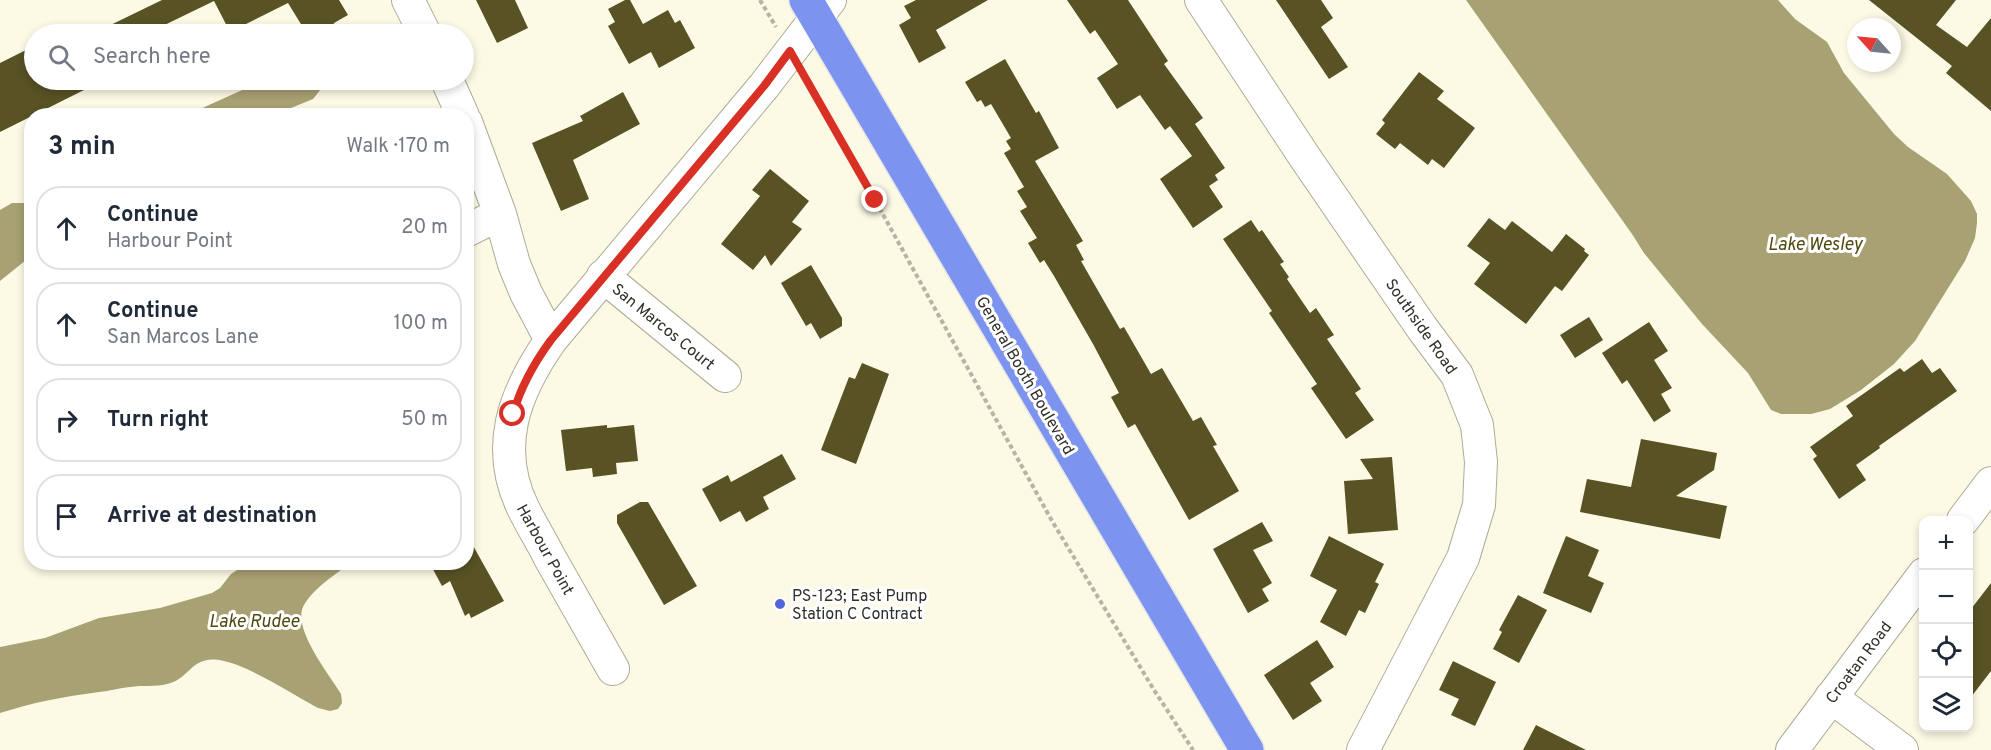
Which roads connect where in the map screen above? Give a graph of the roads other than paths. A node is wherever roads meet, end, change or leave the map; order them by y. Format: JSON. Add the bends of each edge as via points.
{"nodes":[{"id":1,"x":408,"y":0,"type":"edge"},
{"id":2,"x":1201,"y":0,"type":"edge"},
{"id":3,"x":817,"y":6,"type":"edge"},
{"id":4,"x":420,"y":24,"type":"edge"},
{"id":5,"x":451,"y":90,"type":"edge"},
{"id":6,"x":459,"y":108,"type":"edge"},
{"id":7,"x":474,"y":144,"type":"edge"},
{"id":8,"x":500,"y":214,"type":"junction"},
{"id":9,"x":474,"y":227,"type":"edge"},
{"id":10,"x":603,"y":276,"type":"junction"},
{"id":11,"x":551,"y":340,"type":"junction"},
{"id":12,"x":725,"y":376,"type":"dead end"},
{"id":13,"x":1991,"y":483,"type":"edge"},
{"id":14,"x":1966,"y":516,"type":"edge"},
{"id":15,"x":1919,"y":579,"type":"edge"},
{"id":16,"x":613,"y":669,"type":"dead end"},
{"id":17,"x":1831,"y":697,"type":"junction"},
{"id":18,"x":1247,"y":750,"type":"edge"},
{"id":19,"x":1363,"y":750,"type":"edge"},
{"id":20,"x":1792,"y":750,"type":"edge"},
{"id":21,"x":1902,"y":750,"type":"edge"}],
"edges":[{"from":1,"to":4,"type":"street"},
{"from":2,"to":19,"type":"street","name":"Southside Road","via":[[1457,375],[1477,425],[1481,462],[1479,505],[1463,558]]},
{"from":3,"to":10,"type":"street","name":"Harbour Point","via":[[764,86]]},
{"from":3,"to":18,"type":"highway","name":"General Booth Boulevard"},
{"from":5,"to":6,"type":"street"},
{"from":7,"to":8,"type":"street"},
{"from":8,"to":9,"type":"street"},
{"from":8,"to":11,"type":"street","via":[[514,264]]},
{"from":10,"to":11,"type":"street","name":"Harbour Point"},
{"from":10,"to":12,"type":"street","name":"San Marcos Court"},
{"from":11,"to":16,"type":"street","name":"Harbour Point","via":[[524,383],[513,414],[509,444],[511,475],[523,510]]},
{"from":13,"to":14,"type":"street"},
{"from":15,"to":17,"type":"street","name":"Croatan Road"},
{"from":17,"to":20,"type":"street","name":"Croatan Road"},
{"from":17,"to":21,"type":"street"}]}
